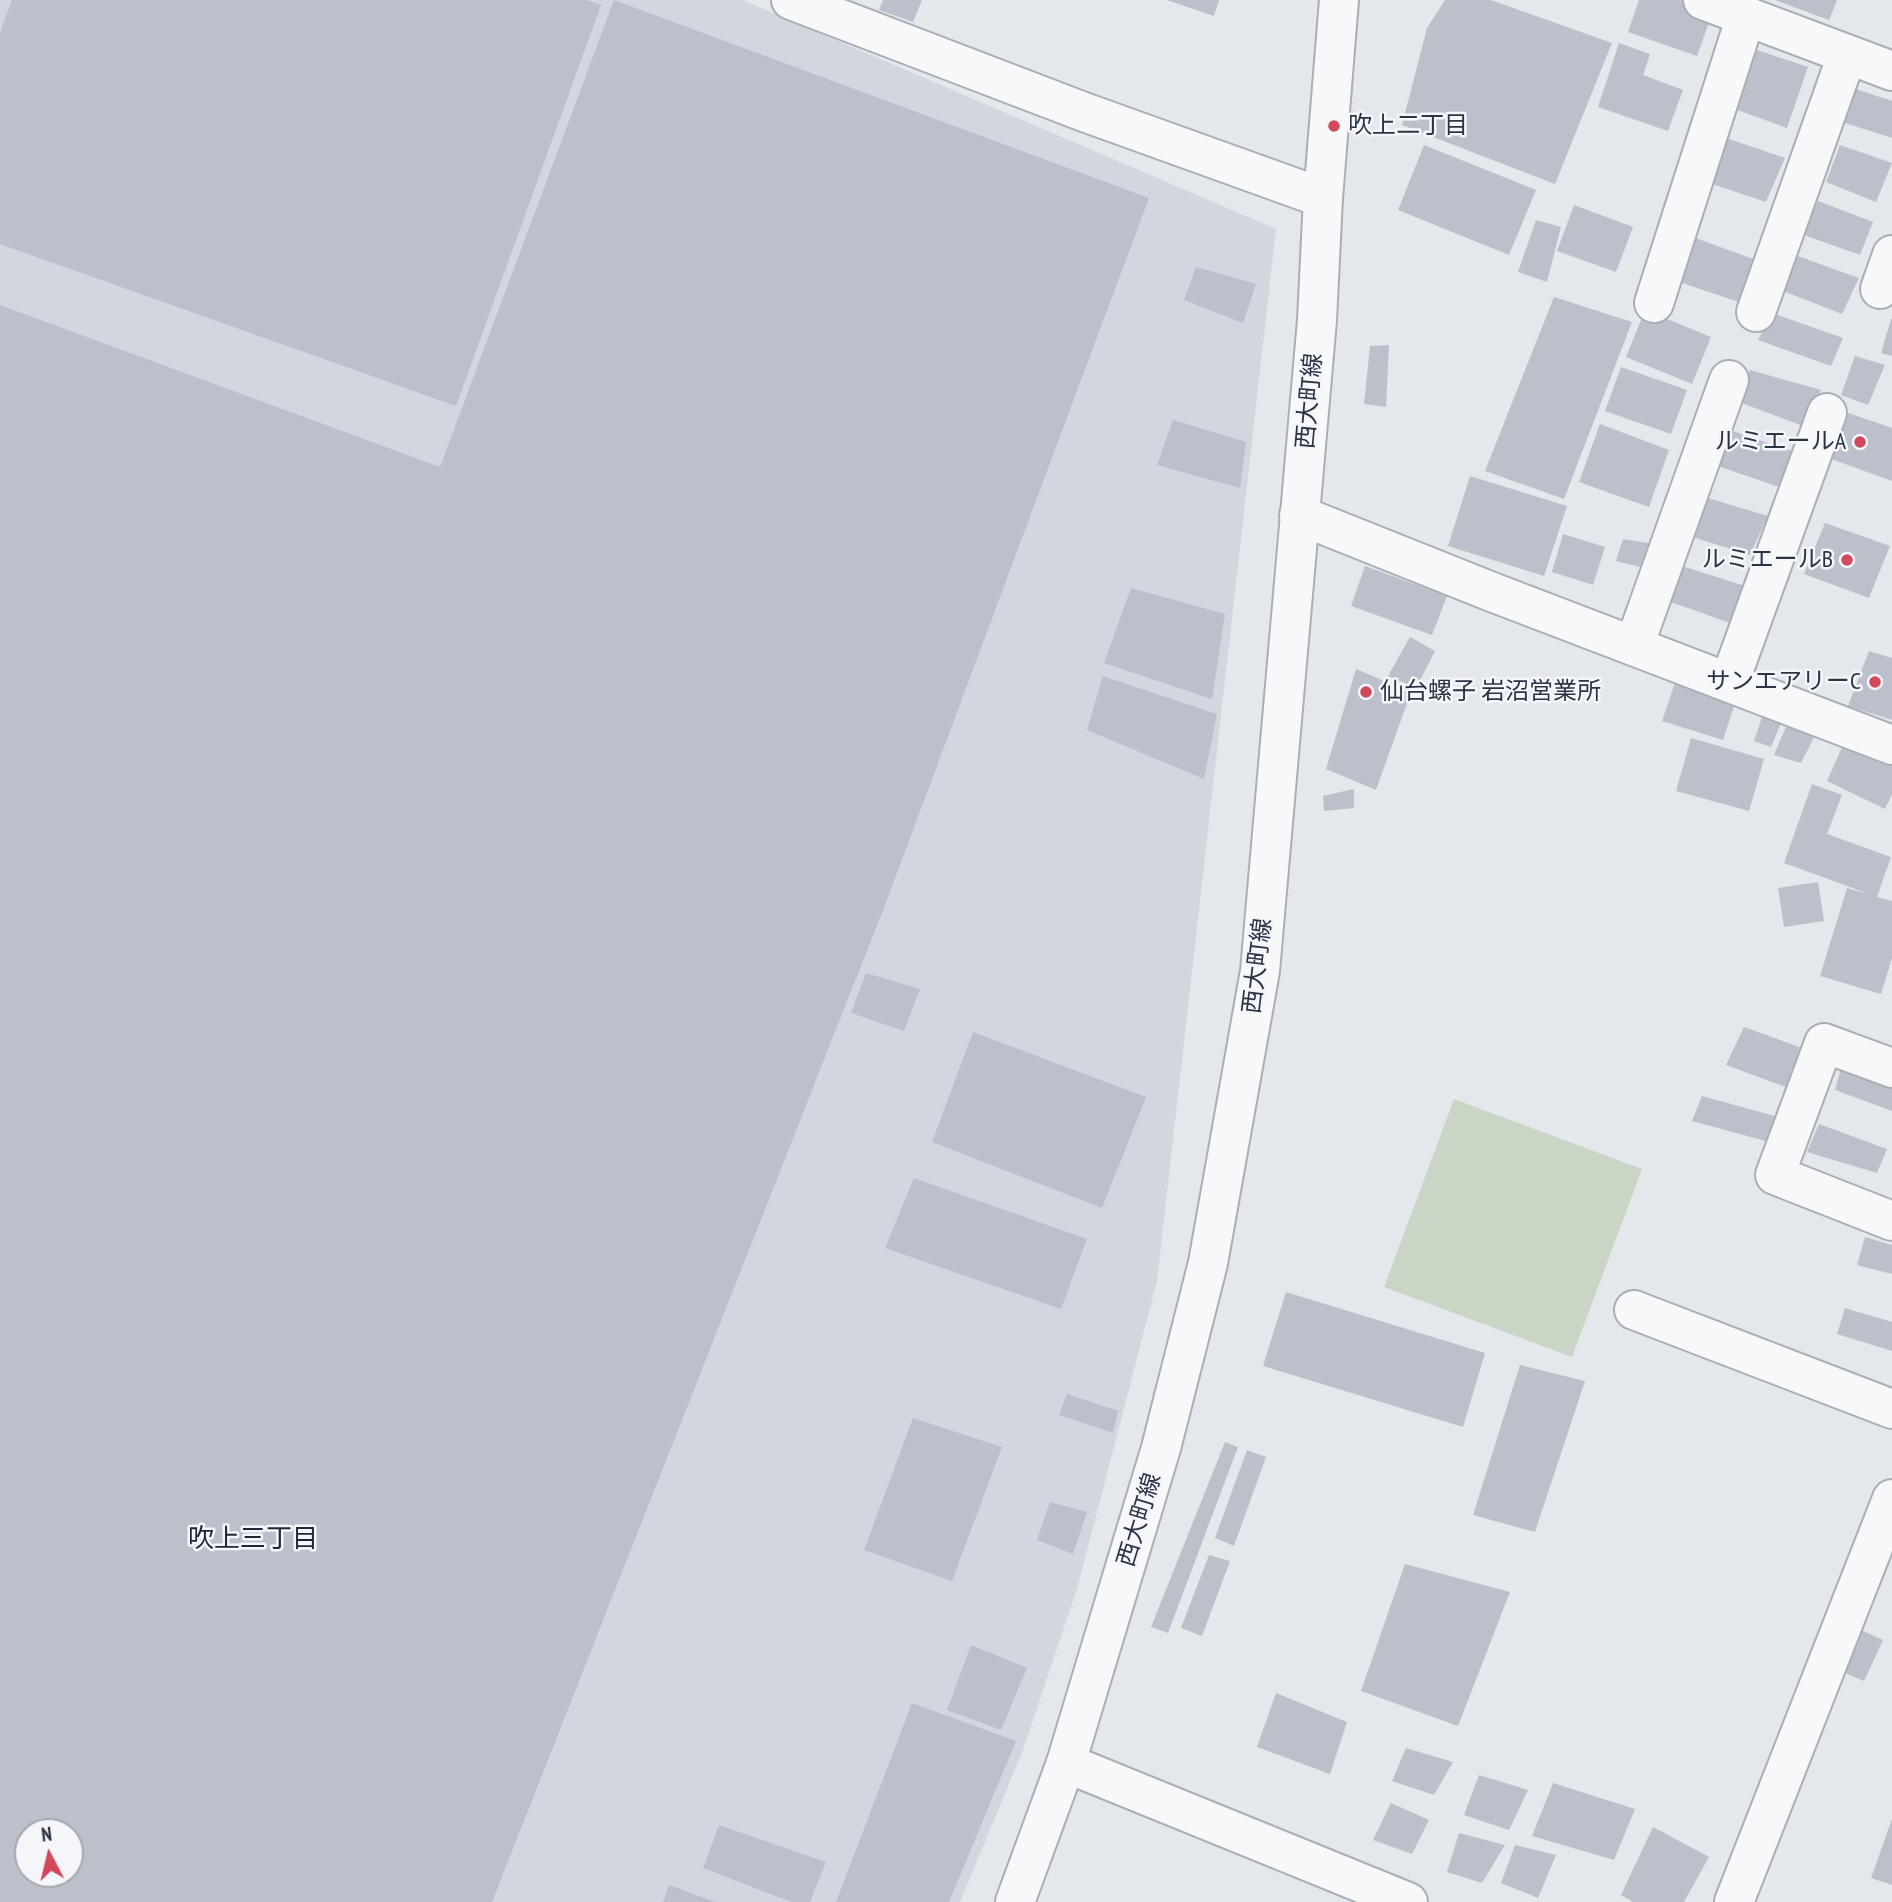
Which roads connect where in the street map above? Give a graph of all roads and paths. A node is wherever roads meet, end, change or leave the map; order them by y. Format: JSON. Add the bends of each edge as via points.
{"nodes":[{"id":1,"x":791,"y":0,"type":"edge"},
{"id":2,"x":1339,"y":0,"type":"edge"},
{"id":3,"x":1703,"y":0,"type":"edge"},
{"id":4,"x":1746,"y":16,"type":"junction"},
{"id":5,"x":1847,"y":55,"type":"junction"},
{"id":6,"x":1892,"y":71,"type":"edge"},
{"id":7,"x":1323,"y":198,"type":"junction"},
{"id":8,"x":1654,"y":303,"type":"dead end"},
{"id":9,"x":1756,"y":312,"type":"dead end"},
{"id":10,"x":1729,"y":380,"type":"dead end"},
{"id":11,"x":1827,"y":413,"type":"dead end"},
{"id":12,"x":1299,"y":515,"type":"junction"},
{"id":13,"x":1634,"y":646,"type":"junction"},
{"id":14,"x":1729,"y":683,"type":"junction"},
{"id":15,"x":1892,"y":745,"type":"edge"},
{"id":16,"x":1892,"y":1069,"type":"edge"},
{"id":17,"x":1892,"y":1221,"type":"edge"},
{"id":18,"x":1634,"y":1310,"type":"dead end"},
{"id":19,"x":1892,"y":1409,"type":"edge"},
{"id":20,"x":1892,"y":1499,"type":"edge"},
{"id":21,"x":1066,"y":1763,"type":"junction"},
{"id":22,"x":1015,"y":1902,"type":"edge"},
{"id":23,"x":1408,"y":1902,"type":"edge"},
{"id":24,"x":1734,"y":1902,"type":"edge"}],
"edges":[{"from":1,"to":7,"type":"street"},
{"from":2,"to":7,"type":"street","name":"西大町線"},
{"from":3,"to":4,"type":"street"},
{"from":4,"to":5,"type":"street"},
{"from":4,"to":8,"type":"street"},
{"from":5,"to":6,"type":"street"},
{"from":5,"to":9,"type":"street"},
{"from":7,"to":12,"type":"street","name":"西大町線"},
{"from":10,"to":13,"type":"street"},
{"from":11,"to":14,"type":"street"},
{"from":12,"to":13,"type":"street"},
{"from":12,"to":21,"type":"street","name":"西大町線","via":[[1260,971],[1208,1263],[1161,1448]]},
{"from":13,"to":14,"type":"street"},
{"from":14,"to":15,"type":"street"},
{"from":16,"to":17,"type":"street","via":[[1824,1043],[1774,1175]]},
{"from":18,"to":19,"type":"street"},
{"from":20,"to":24,"type":"street"},
{"from":21,"to":22,"type":"street","name":"西大町線"},
{"from":21,"to":23,"type":"street"}]}
